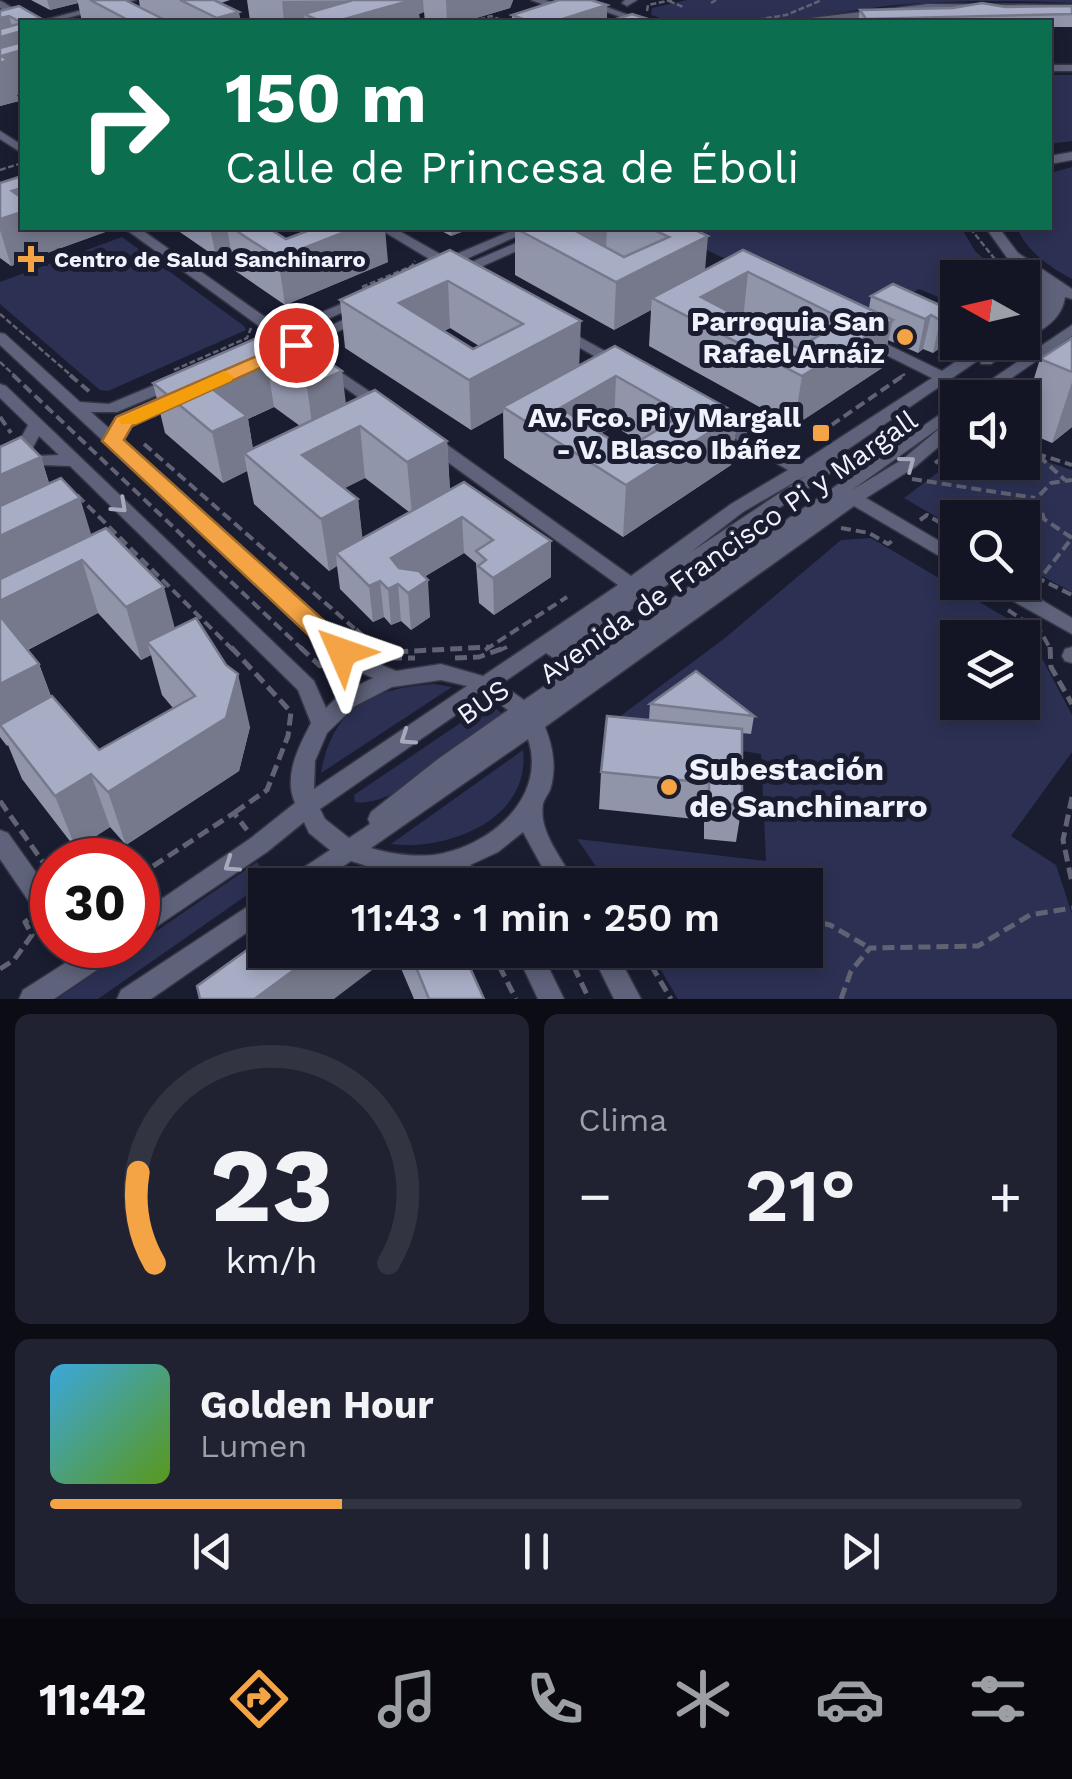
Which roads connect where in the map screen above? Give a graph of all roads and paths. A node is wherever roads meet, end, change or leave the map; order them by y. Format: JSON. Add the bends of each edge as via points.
{"nodes":[{"id":1,"x":130,"y":0,"type":"edge"},
{"id":2,"x":534,"y":0,"type":"edge"},
{"id":3,"x":578,"y":0,"type":"edge"},
{"id":4,"x":669,"y":0,"type":"edge"},
{"id":5,"x":716,"y":0,"type":"edge"},
{"id":6,"x":822,"y":0,"type":"edge"},
{"id":7,"x":627,"y":1,"type":"edge"},
{"id":8,"x":143,"y":3,"type":"dead end"},
{"id":9,"x":711,"y":3,"type":"dead end"},
{"id":10,"x":0,"y":4,"type":"edge"},
{"id":11,"x":684,"y":7,"type":"dead end"},
{"id":12,"x":1072,"y":8,"type":"edge"},
{"id":13,"x":528,"y":12,"type":"edge"},
{"id":14,"x":626,"y":16,"type":"junction"},
{"id":15,"x":70,"y":18,"type":"edge"},
{"id":16,"x":28,"y":20,"type":"edge"},
{"id":17,"x":597,"y":20,"type":"edge"},
{"id":18,"x":611,"y":20,"type":"edge"},
{"id":19,"x":637,"y":20,"type":"edge"},
{"id":20,"x":660,"y":20,"type":"joint"},
{"id":21,"x":679,"y":20,"type":"dead end"},
{"id":22,"x":755,"y":20,"type":"edge"},
{"id":23,"x":821,"y":20,"type":"edge"},
{"id":24,"x":134,"y":230,"type":"edge"},
{"id":25,"x":387,"y":230,"type":"edge"},
{"id":26,"x":523,"y":230,"type":"edge"},
{"id":27,"x":555,"y":230,"type":"edge"},
{"id":28,"x":971,"y":230,"type":"edge"},
{"id":29,"x":994,"y":230,"type":"edge"},
{"id":30,"x":995,"y":260,"type":"edge"},
{"id":31,"x":460,"y":272,"type":"junction"},
{"id":32,"x":429,"y":279,"type":"edge"},
{"id":33,"x":1051,"y":284,"type":"junction"},
{"id":34,"x":1072,"y":295,"type":"edge"},
{"id":35,"x":376,"y":302,"type":"edge"},
{"id":36,"x":1040,"y":311,"type":"edge"},
{"id":37,"x":0,"y":314,"type":"edge"},
{"id":38,"x":538,"y":318,"type":"edge"},
{"id":39,"x":1040,"y":324,"type":"edge"},
{"id":40,"x":1072,"y":329,"type":"edge"},
{"id":41,"x":845,"y":330,"type":"edge"},
{"id":42,"x":0,"y":337,"type":"edge"},
{"id":43,"x":288,"y":340,"type":"junction"},
{"id":44,"x":1072,"y":340,"type":"edge"},
{"id":45,"x":248,"y":350,"type":"edge"},
{"id":46,"x":262,"y":360,"type":"edge"},
{"id":47,"x":968,"y":360,"type":"edge"},
{"id":48,"x":986,"y":360,"type":"edge"},
{"id":49,"x":0,"y":362,"type":"edge"},
{"id":50,"x":639,"y":376,"type":"edge"},
{"id":51,"x":943,"y":377,"type":"junction"},
{"id":52,"x":183,"y":378,"type":"edge"},
{"id":53,"x":998,"y":380,"type":"edge"},
{"id":54,"x":1015,"y":380,"type":"edge"},
{"id":55,"x":0,"y":389,"type":"edge"},
{"id":56,"x":86,"y":389,"type":"dead end"},
{"id":57,"x":196,"y":389,"type":"edge"},
{"id":58,"x":75,"y":406,"type":"junction"},
{"id":59,"x":706,"y":415,"type":"edge"},
{"id":60,"x":0,"y":418,"type":"edge"},
{"id":61,"x":940,"y":422,"type":"edge"},
{"id":62,"x":404,"y":423,"type":"edge"},
{"id":63,"x":36,"y":424,"type":"junction"},
{"id":64,"x":420,"y":434,"type":"edge"},
{"id":65,"x":940,"y":437,"type":"edge"},
{"id":66,"x":6,"y":438,"type":"dead end"},
{"id":67,"x":138,"y":438,"type":"dead end"},
{"id":68,"x":144,"y":444,"type":"junction"},
{"id":69,"x":116,"y":449,"type":"junction"},
{"id":70,"x":133,"y":450,"type":"dead end"},
{"id":71,"x":1040,"y":455,"type":"edge"},
{"id":72,"x":1040,"y":456,"type":"edge"},
{"id":73,"x":0,"y":457,"type":"edge"},
{"id":74,"x":72,"y":461,"type":"junction"},
{"id":75,"x":106,"y":462,"type":"junction"},
{"id":76,"x":1072,"y":465,"type":"edge"},
{"id":77,"x":92,"y":468,"type":"dead end"},
{"id":78,"x":0,"y":477,"type":"edge"},
{"id":79,"x":805,"y":477,"type":"junction"},
{"id":80,"x":912,"y":479,"type":"dead end"},
{"id":81,"x":1069,"y":480,"type":"edge"},
{"id":82,"x":77,"y":495,"type":"edge"},
{"id":83,"x":847,"y":495,"type":"junction"},
{"id":84,"x":1036,"y":498,"type":"junction"},
{"id":85,"x":1040,"y":519,"type":"edge"},
{"id":86,"x":1044,"y":520,"type":"junction"},
{"id":87,"x":940,"y":523,"type":"edge"},
{"id":88,"x":836,"y":525,"type":"dead end"},
{"id":89,"x":910,"y":527,"type":"dead end"},
{"id":90,"x":899,"y":536,"type":"dead end"},
{"id":91,"x":940,"y":550,"type":"edge"},
{"id":92,"x":1040,"y":580,"type":"joint"},
{"id":93,"x":631,"y":586,"type":"junction"},
{"id":94,"x":1072,"y":595,"type":"edge"},
{"id":95,"x":568,"y":597,"type":"dead end"},
{"id":96,"x":1013,"y":600,"type":"edge"},
{"id":97,"x":1006,"y":609,"type":"dead end"},
{"id":98,"x":1072,"y":628,"type":"edge"},
{"id":99,"x":355,"y":629,"type":"junction"},
{"id":100,"x":508,"y":637,"type":"junction"},
{"id":101,"x":340,"y":638,"type":"dead end"},
{"id":102,"x":505,"y":646,"type":"dead end"},
{"id":103,"x":520,"y":646,"type":"dead end"},
{"id":104,"x":363,"y":648,"type":"dead end"},
{"id":105,"x":320,"y":666,"type":"dead end"},
{"id":106,"x":390,"y":677,"type":"junction"},
{"id":107,"x":488,"y":684,"type":"junction"},
{"id":108,"x":1072,"y":704,"type":"edge"},
{"id":109,"x":528,"y":717,"type":"junction"},
{"id":110,"x":320,"y":721,"type":"junction"},
{"id":111,"x":1072,"y":798,"type":"edge"},
{"id":112,"x":0,"y":802,"type":"edge"},
{"id":113,"x":532,"y":805,"type":"junction"},
{"id":114,"x":308,"y":806,"type":"junction"},
{"id":115,"x":234,"y":814,"type":"dead end"},
{"id":116,"x":0,"y":840,"type":"edge"},
{"id":117,"x":30,"y":845,"type":"edge"},
{"id":118,"x":346,"y":850,"type":"junction"},
{"id":119,"x":444,"y":864,"type":"junction"},
{"id":120,"x":320,"y":868,"type":"edge"},
{"id":121,"x":452,"y":868,"type":"edge"},
{"id":122,"x":554,"y":868,"type":"edge"},
{"id":123,"x":30,"y":883,"type":"edge"},
{"id":124,"x":1072,"y":883,"type":"edge"},
{"id":125,"x":1072,"y":908,"type":"edge"},
{"id":126,"x":160,"y":913,"type":"edge"},
{"id":127,"x":248,"y":918,"type":"edge"},
{"id":128,"x":823,"y":923,"type":"edge"},
{"id":129,"x":30,"y":937,"type":"edge"},
{"id":130,"x":870,"y":948,"type":"junction"},
{"id":131,"x":0,"y":968,"type":"edge"},
{"id":132,"x":65,"y":968,"type":"edge"},
{"id":133,"x":500,"y":968,"type":"edge"},
{"id":134,"x":537,"y":968,"type":"edge"},
{"id":135,"x":574,"y":968,"type":"edge"},
{"id":136,"x":612,"y":968,"type":"edge"},
{"id":137,"x":653,"y":968,"type":"edge"},
{"id":138,"x":32,"y":999,"type":"edge"},
{"id":139,"x":130,"y":999,"type":"edge"},
{"id":140,"x":516,"y":999,"type":"edge"},
{"id":141,"x":552,"y":999,"type":"edge"},
{"id":142,"x":589,"y":999,"type":"edge"},
{"id":143,"x":628,"y":999,"type":"edge"},
{"id":144,"x":671,"y":999,"type":"edge"},
{"id":145,"x":841,"y":999,"type":"edge"}],
"edges":[{"from":1,"to":15,"type":"street"},
{"from":2,"to":13,"type":"street"},
{"from":2,"to":17,"type":"street"},
{"from":3,"to":14,"type":"street"},
{"from":4,"to":11,"type":"path"},
{"from":4,"to":20,"type":"path","via":[[648,6],[646,15]]},
{"from":5,"to":9,"type":"path"},
{"from":6,"to":22,"type":"path"},
{"from":7,"to":14,"type":"street"},
{"from":8,"to":15,"type":"street"},
{"from":10,"to":16,"type":"street"},
{"from":12,"to":23,"type":"street","via":[[945,6]]},
{"from":14,"to":18,"type":"street"},
{"from":14,"to":19,"type":"street"},
{"from":20,"to":21,"type":"path"},
{"from":24,"to":43,"type":"street"},
{"from":25,"to":31,"type":"street"},
{"from":26,"to":31,"type":"street"},
{"from":27,"to":31,"type":"street"},
{"from":28,"to":30,"type":"path"},
{"from":29,"to":33,"type":"street","via":[[1013,256]]},
{"from":31,"to":32,"type":"street"},
{"from":33,"to":34,"type":"street"},
{"from":33,"to":36,"type":"street"},
{"from":33,"to":39,"type":"street","via":[[1060,303]]},
{"from":35,"to":43,"type":"street"},
{"from":37,"to":56,"type":"path"},
{"from":38,"to":50,"type":"street"},
{"from":40,"to":53,"type":"street"},
{"from":41,"to":51,"type":"street"},
{"from":42,"to":58,"type":"street"},
{"from":43,"to":45,"type":"street"},
{"from":43,"to":46,"type":"street"},
{"from":43,"to":62,"type":"street"},
{"from":44,"to":54,"type":"street"},
{"from":47,"to":51,"type":"street","name":"Avenida de Francisco Pi y Margall"},
{"from":48,"to":79,"type":"street","name":"BUS"},
{"from":49,"to":75,"type":"path"},
{"from":51,"to":79,"type":"street","name":"Avenida de Francisco Pi y Margall"},
{"from":52,"to":58,"type":"street","via":[[111,409]]},
{"from":55,"to":63,"type":"street"},
{"from":57,"to":69,"type":"street","via":[[124,422]]},
{"from":58,"to":69,"type":"street"},
{"from":59,"to":79,"type":"street"},
{"from":60,"to":66,"type":"path","via":[[11,433]]},
{"from":61,"to":83,"type":"street"},
{"from":63,"to":73,"type":"street","via":[[27,443]]},
{"from":63,"to":74,"type":"street"},
{"from":64,"to":93,"type":"street"},
{"from":83,"to":65,"type":"street","name":"Avenida de Francisco Pi y Margall","one_way":true},
{"from":67,"to":68,"type":"path"},
{"from":68,"to":70,"type":"path"},
{"from":68,"to":99,"type":"path"},
{"from":69,"to":75,"type":"path"},
{"from":69,"to":106,"type":"street","via":[[342,652]]},
{"from":71,"to":76,"type":"path"},
{"from":72,"to":81,"type":"path"},
{"from":74,"to":78,"type":"street","via":[[41,460]]},
{"from":74,"to":110,"type":"street","one_way":true,"via":[[307,686]]},
{"from":75,"to":77,"type":"path"},
{"from":75,"to":105,"type":"path"},
{"from":79,"to":83,"type":"street"},
{"from":79,"to":93,"type":"street","name":"Avenida de Francisco Pi y Margall","via":[[736,508]]},
{"from":79,"to":107,"type":"street","name":"BUS","via":[[524,672]]},
{"from":80,"to":84,"type":"path"},
{"from":81,"to":84,"type":"path","via":[[1051,483]]},
{"from":82,"to":115,"type":"path","via":[[291,712],[267,790]]},
{"from":83,"to":91,"type":"street"},
{"from":83,"to":109,"type":"street","name":"Avenida de Francisco Pi y Margall"},
{"from":84,"to":86,"type":"path"},
{"from":85,"to":86,"type":"path"},
{"from":86,"to":92,"type":"path","via":[[1072,538]]},
{"from":87,"to":89,"type":"path","via":[[926,515]]},
{"from":88,"to":90,"type":"path","via":[[888,544]]},
{"from":92,"to":94,"type":"path"},
{"from":93,"to":107,"type":"street","name":"Avenida de Francisco Pi y Margall"},
{"from":95,"to":100,"type":"path"},
{"from":96,"to":98,"type":"street"},
{"from":97,"to":108,"type":"path","via":[[1041,632]]},
{"from":99,"to":100,"type":"path","via":[[373,646],[395,652],[484,650]]},
{"from":99,"to":101,"type":"path"},
{"from":100,"to":103,"type":"path"},
{"from":102,"to":104,"type":"path","via":[[459,658],[392,658]]},
{"from":106,"to":107,"type":"street","name":"Avenida de Francisco Pi y Margall","via":[[441,672]]},
{"from":106,"to":110,"type":"street","name":"Avenida de Francisco Pi y Margall","via":[[349,696]]},
{"from":107,"to":109,"type":"street","name":"Avenida de Francisco Pi y Margall"},
{"from":107,"to":114,"type":"street","one_way":true},
{"from":109,"to":113,"type":"street","name":"Avenida de Francisco Pi y Margall","via":[[543,756]]},
{"from":109,"to":118,"type":"street","name":"Avenida de Francisco Pi y Margall","via":[[430,797]]},
{"from":110,"to":114,"type":"street","via":[[302,767]]},
{"from":111,"to":124,"type":"path","via":[[1062,817]]},
{"from":112,"to":117,"type":"path"},
{"from":113,"to":119,"type":"street","via":[[506,835]]},
{"from":113,"to":122,"type":"street","via":[[534,832]]},
{"from":114,"to":118,"type":"street","via":[[321,829]]},
{"from":114,"to":126,"type":"street","one_way":true},
{"from":116,"to":123,"type":"street"},
{"from":118,"to":119,"type":"street","via":[[393,864]]},
{"from":118,"to":120,"type":"street","name":"Avenida de Francisco Pi y Margall"},
{"from":119,"to":121,"type":"street"},
{"from":125,"to":130,"type":"path","via":[[1030,915],[978,946]]},
{"from":127,"to":139,"type":"street"},
{"from":128,"to":130,"type":"path"},
{"from":129,"to":131,"type":"path"},
{"from":130,"to":145,"type":"path","via":[[851,971]]},
{"from":132,"to":138,"type":"street"},
{"from":133,"to":140,"type":"path"},
{"from":134,"to":141,"type":"street"},
{"from":135,"to":142,"type":"path"},
{"from":136,"to":143,"type":"street"},
{"from":137,"to":144,"type":"path"}]}
